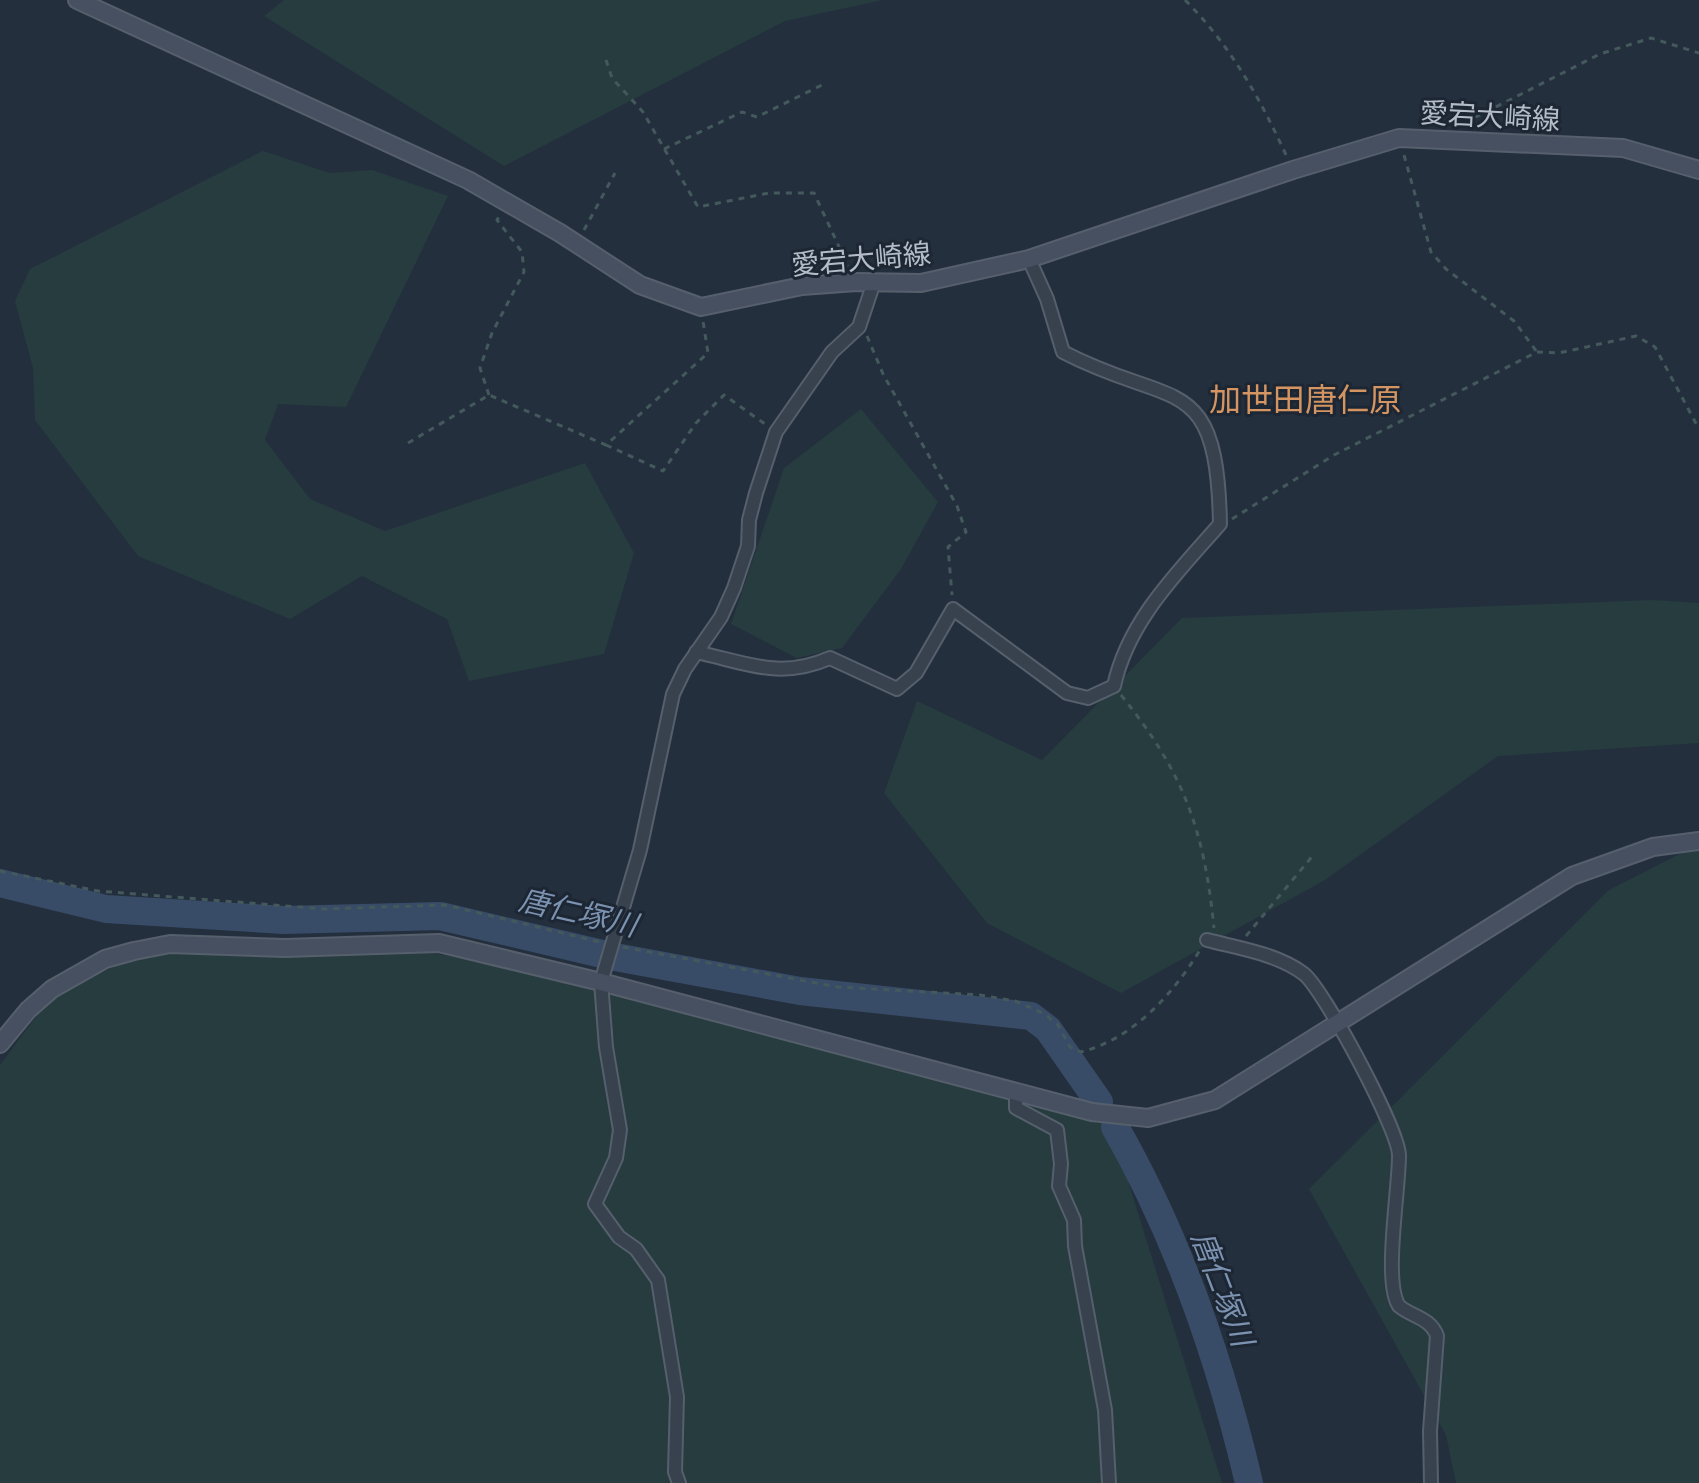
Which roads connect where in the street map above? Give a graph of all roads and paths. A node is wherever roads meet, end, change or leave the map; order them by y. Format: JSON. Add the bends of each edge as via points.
{"nodes":[{"id":1,"x":77,"y":0,"type":"edge"},
{"id":2,"x":1185,"y":0,"type":"edge"},
{"id":3,"x":1699,"y":53,"type":"edge"},
{"id":4,"x":606,"y":60,"type":"dead end"},
{"id":5,"x":822,"y":85,"type":"dead end"},
{"id":6,"x":1439,"y":127,"type":"dead end"},
{"id":7,"x":1399,"y":138,"type":"junction"},
{"id":8,"x":664,"y":149,"type":"junction"},
{"id":9,"x":1293,"y":170,"type":"junction"},
{"id":10,"x":1699,"y":170,"type":"edge"},
{"id":11,"x":615,"y":173,"type":"dead end"},
{"id":12,"x":507,"y":202,"type":"junction"},
{"id":13,"x":577,"y":244,"type":"junction"},
{"id":14,"x":1029,"y":259,"type":"junction"},
{"id":15,"x":856,"y":282,"type":"junction"},
{"id":16,"x":874,"y":282,"type":"junction"},
{"id":17,"x":701,"y":307,"type":"junction"},
{"id":18,"x":859,"y":327,"type":"junction"},
{"id":19,"x":1537,"y":352,"type":"junction"},
{"id":20,"x":489,"y":395,"type":"junction"},
{"id":21,"x":1699,"y":429,"type":"edge"},
{"id":22,"x":776,"y":432,"type":"junction"},
{"id":23,"x":408,"y":443,"type":"dead end"},
{"id":24,"x":606,"y":445,"type":"junction"},
{"id":25,"x":1220,"y":524,"type":"junction"},
{"id":26,"x":953,"y":609,"type":"junction"},
{"id":27,"x":696,"y":652,"type":"junction"},
{"id":28,"x":1114,"y":686,"type":"junction"},
{"id":29,"x":1699,"y":841,"type":"edge"},
{"id":30,"x":1315,"y":853,"type":"dead end"},
{"id":31,"x":0,"y":871,"type":"edge"},
{"id":32,"x":1207,"y":940,"type":"junction"},
{"id":33,"x":609,"y":944,"type":"junction"},
{"id":34,"x":1235,"y":948,"type":"junction"},
{"id":35,"x":601,"y":982,"type":"junction"},
{"id":36,"x":1337,"y":1023,"type":"junction"},
{"id":37,"x":0,"y":1044,"type":"edge"},
{"id":38,"x":1016,"y":1092,"type":"junction"},
{"id":39,"x":679,"y":1483,"type":"edge"},
{"id":40,"x":1109,"y":1483,"type":"edge"},
{"id":41,"x":1431,"y":1483,"type":"edge"}],
"edges":[{"from":1,"to":12,"type":"street"},
{"from":2,"to":9,"type":"path","via":[[1242,70]]},
{"from":3,"to":6,"type":"path","via":[[1651,38],[1600,54],[1478,116]]},
{"from":4,"to":8,"type":"path","via":[[612,78],[643,112]]},
{"from":5,"to":8,"type":"path","via":[[757,117],[742,112]]},
{"from":7,"to":9,"type":"street","name":"愛宕大崎線"},
{"from":7,"to":10,"type":"street","name":"愛宕大崎線","via":[[1623,148]]},
{"from":7,"to":19,"type":"path","via":[[1431,252],[1514,321]]},
{"from":8,"to":15,"type":"path","via":[[698,207],[769,193],[814,193]]},
{"from":9,"to":14,"type":"street","name":"愛宕大崎線"},
{"from":11,"to":13,"type":"path"},
{"from":12,"to":13,"type":"street"},
{"from":12,"to":20,"type":"path","via":[[497,220],[522,252],[524,272],[480,368]]},
{"from":13,"to":17,"type":"street","via":[[640,285]]},
{"from":14,"to":16,"type":"street","name":"愛宕大崎線","via":[[921,283]]},
{"from":14,"to":25,"type":"street","via":[[1063,352],[1191,405],[1209,429],[1219,473]]},
{"from":15,"to":16,"type":"street","name":"愛宕大崎線"},
{"from":15,"to":17,"type":"street","name":"愛宕大崎線","via":[[802,286]]},
{"from":16,"to":18,"type":"street"},
{"from":17,"to":24,"type":"path","via":[[708,353]]},
{"from":18,"to":22,"type":"street","via":[[832,352]]},
{"from":18,"to":26,"type":"path","via":[[957,506],[966,532],[948,547]]},
{"from":19,"to":21,"type":"path","via":[[1559,353],[1636,336],[1655,347]]},
{"from":19,"to":25,"type":"path","via":[[1334,455]]},
{"from":20,"to":23,"type":"path"},
{"from":20,"to":24,"type":"path"},
{"from":22,"to":24,"type":"path","via":[[724,395],[696,423],[663,471]]},
{"from":22,"to":27,"type":"street","via":[[734,588]]},
{"from":25,"to":28,"type":"street","via":[[1143,616],[1120,658]]},
{"from":26,"to":27,"type":"street","via":[[916,673],[897,689],[830,658],[786,672]]},
{"from":26,"to":28,"type":"street","via":[[1067,693],[1088,698]]},
{"from":27,"to":33,"type":"street","via":[[673,694],[640,850]]},
{"from":28,"to":32,"type":"path","via":[[1143,723],[1190,804],[1210,885],[1216,939]]},
{"from":29,"to":36,"type":"street","via":[[1653,847],[1572,876]]},
{"from":30,"to":34,"type":"path"},
{"from":31,"to":33,"type":"path","via":[[98,891],[310,908],[446,905]]},
{"from":32,"to":33,"type":"path","via":[[1168,997],[1143,1018],[1081,1052],[1070,1047],[1045,1014],[1015,1001],[838,987]]},
{"from":32,"to":34,"type":"street"},
{"from":33,"to":35,"type":"street"},
{"from":34,"to":36,"type":"street","via":[[1305,975]]},
{"from":35,"to":37,"type":"street","via":[[439,943],[285,948],[170,944],[105,959],[76,974],[28,1010]]},
{"from":35,"to":38,"type":"street"},
{"from":35,"to":39,"type":"street","via":[[620,1130],[616,1158],[595,1204],[658,1280],[677,1397]]},
{"from":36,"to":38,"type":"street","via":[[1215,1100],[1148,1118],[1092,1112]]},
{"from":36,"to":41,"type":"street","via":[[1398,1142],[1390,1283],[1399,1306],[1434,1328],[1437,1336]]},
{"from":38,"to":40,"type":"street","via":[[1016,1108],[1057,1130],[1059,1186],[1074,1220],[1105,1410]]}]}
